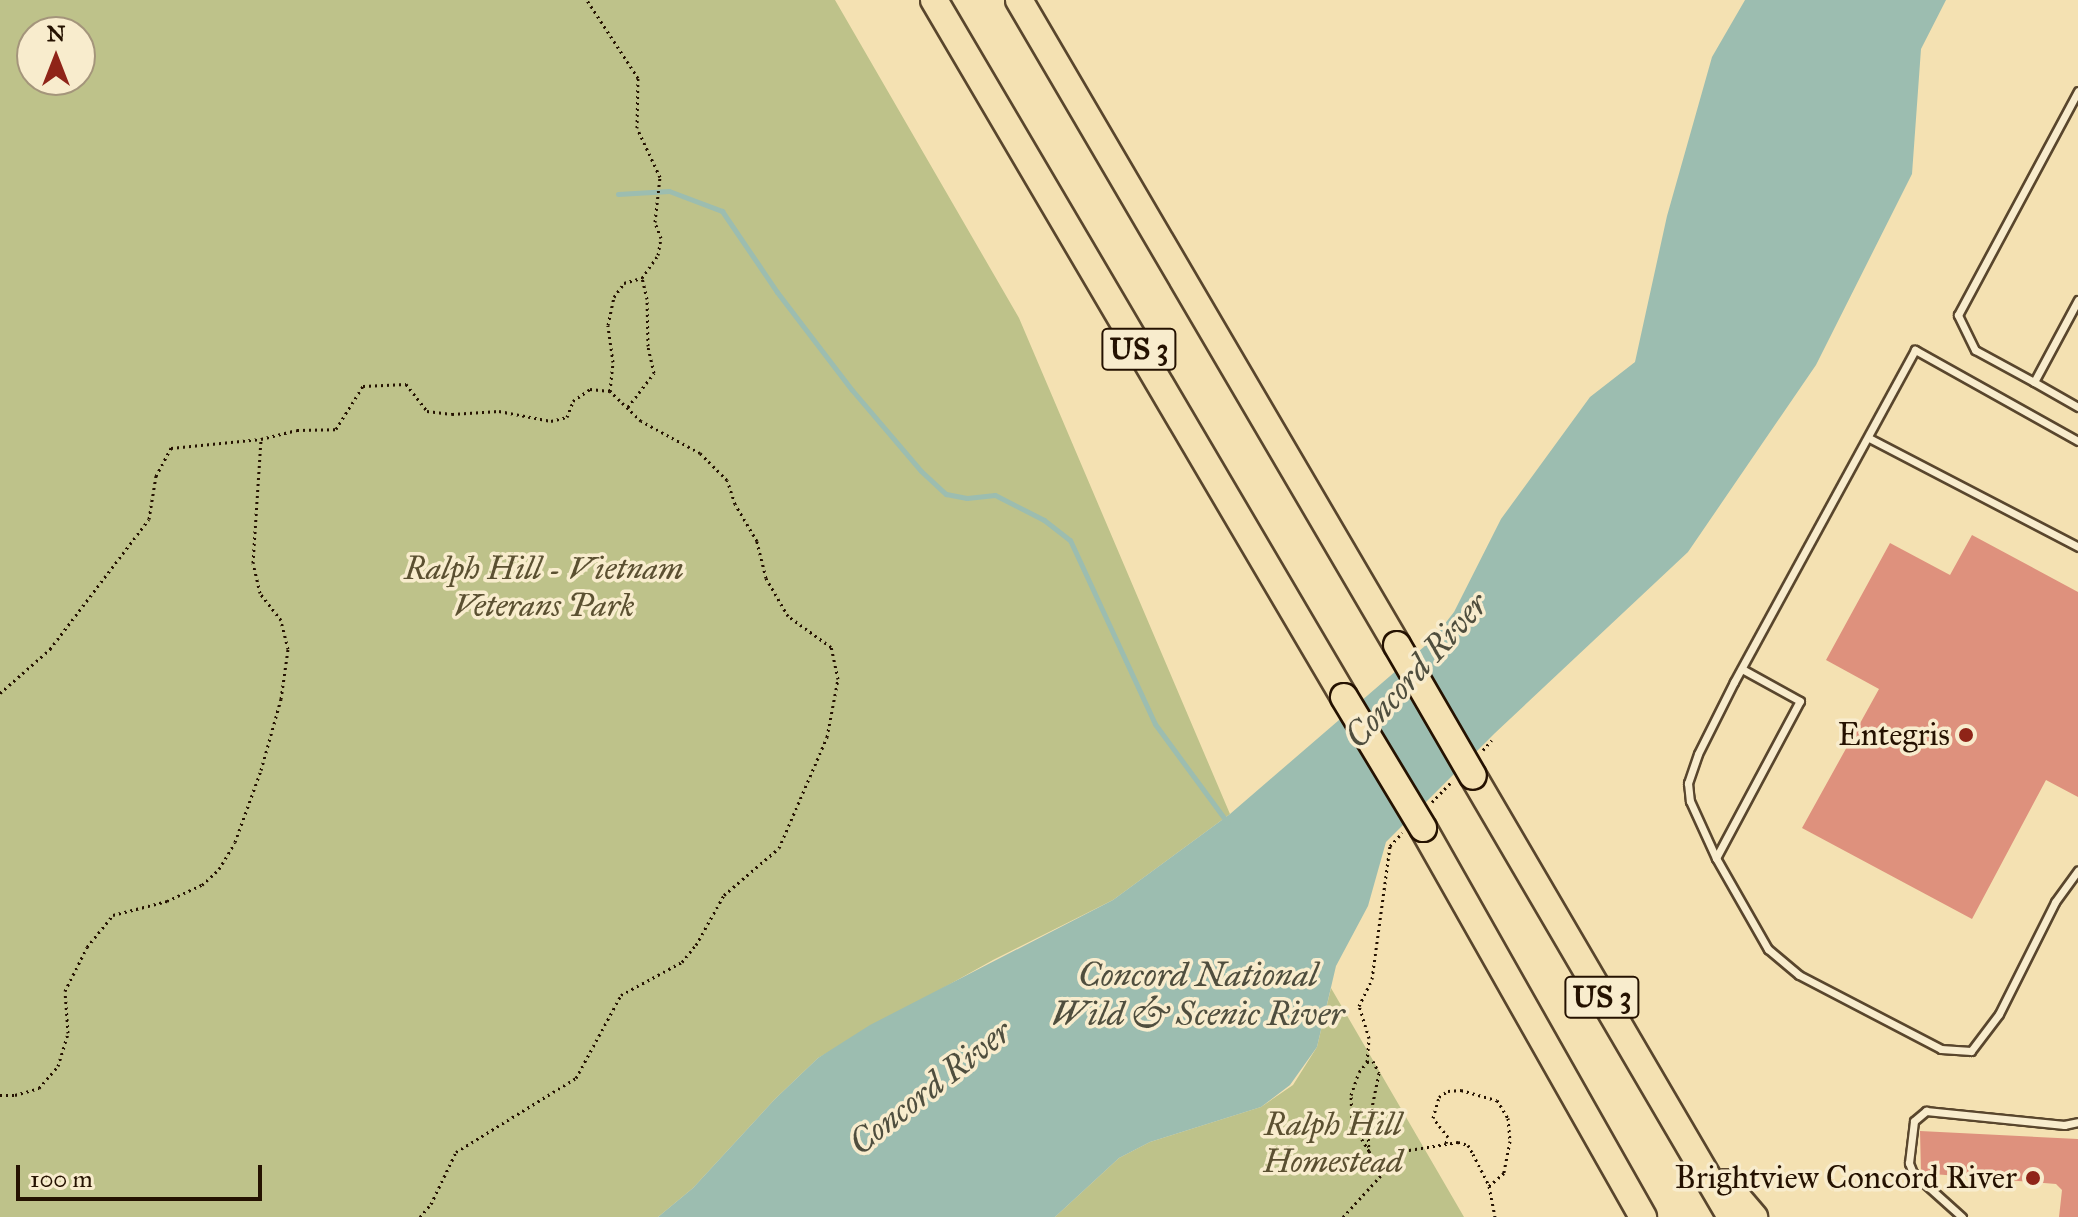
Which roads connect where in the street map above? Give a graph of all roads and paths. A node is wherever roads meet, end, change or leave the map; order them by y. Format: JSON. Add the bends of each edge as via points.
{"nodes":[{"id":1,"x":587,"y":0,"type":"edge"},
{"id":2,"x":934,"y":0,"type":"edge"},
{"id":3,"x":1019,"y":0,"type":"edge"},
{"id":4,"x":2078,"y":91,"type":"edge"},
{"id":5,"x":642,"y":278,"type":"junction"},
{"id":6,"x":2078,"y":300,"type":"edge"},
{"id":7,"x":2034,"y":382,"type":"junction"},
{"id":8,"x":610,"y":391,"type":"junction"},
{"id":9,"x":628,"y":407,"type":"junction"},
{"id":10,"x":2078,"y":407,"type":"edge"},
{"id":11,"x":1869,"y":438,"type":"junction"},
{"id":12,"x":261,"y":439,"type":"junction"},
{"id":13,"x":2078,"y":441,"type":"edge"},
{"id":14,"x":2078,"y":547,"type":"edge"},
{"id":15,"x":1742,"y":669,"type":"junction"},
{"id":16,"x":0,"y":693,"type":"edge"},
{"id":17,"x":1492,"y":740,"type":"dead end"},
{"id":18,"x":1482,"y":751,"type":"dead end"},
{"id":19,"x":1467,"y":774,"type":"junction"},
{"id":20,"x":1421,"y":819,"type":"junction"},
{"id":21,"x":1716,"y":858,"type":"junction"},
{"id":22,"x":2078,"y":870,"type":"edge"},
{"id":23,"x":1367,"y":1062,"type":"junction"},
{"id":24,"x":0,"y":1095,"type":"edge"},
{"id":25,"x":2078,"y":1122,"type":"edge"},
{"id":26,"x":1682,"y":1134,"type":"junction"},
{"id":27,"x":1446,"y":1143,"type":"junction"},
{"id":28,"x":1369,"y":1151,"type":"junction"},
{"id":29,"x":1389,"y":1164,"type":"junction"},
{"id":30,"x":1489,"y":1186,"type":"junction"},
{"id":31,"x":420,"y":1217,"type":"edge"},
{"id":32,"x":1343,"y":1217,"type":"edge"},
{"id":33,"x":1495,"y":1217,"type":"edge"},
{"id":34,"x":1643,"y":1217,"type":"edge"},
{"id":35,"x":1731,"y":1217,"type":"edge"},
{"id":36,"x":1754,"y":1217,"type":"edge"},
{"id":37,"x":1962,"y":1217,"type":"edge"}],
"edges":[{"from":1,"to":5,"type":"path","via":[[638,78],[637,128],[660,177],[658,255]]},
{"from":2,"to":20,"type":"highway","number":"US 3","bridge":true},
{"from":3,"to":19,"type":"highway","number":"US 3","bridge":true,"via":[[1397,645]]},
{"from":4,"to":7,"type":"lane","via":[[1958,315],[1975,350]]},
{"from":5,"to":8,"type":"path","via":[[624,283],[614,297],[608,325]]},
{"from":5,"to":9,"type":"path","via":[[654,373]]},
{"from":6,"to":7,"type":"lane"},
{"from":7,"to":10,"type":"lane"},
{"from":8,"to":9,"type":"path"},
{"from":8,"to":12,"type":"path","via":[[590,389],[573,401],[567,417],[551,421],[499,411],[427,411],[406,384],[363,386],[336,429],[297,430]]},
{"from":9,"to":31,"type":"path","via":[[641,421],[700,453],[727,480],[757,541],[766,578],[788,616],[831,647],[838,679],[827,737],[779,848],[724,895],[682,962],[621,995],[576,1078],[456,1152]]},
{"from":11,"to":13,"type":"lane","via":[[1915,350]]},
{"from":11,"to":14,"type":"lane"},
{"from":11,"to":15,"type":"lane"},
{"from":12,"to":16,"type":"path","via":[[171,448],[156,476],[149,519],[50,649]]},
{"from":12,"to":24,"type":"path","via":[[253,563],[260,593],[281,620],[288,649],[277,713],[235,842],[202,885],[113,915],[87,947],[65,991],[68,1033],[58,1066],[39,1088]]},
{"from":15,"to":21,"type":"lane","via":[[1688,783],[1690,801]]},
{"from":15,"to":21,"type":"lane","via":[[1800,701]]},
{"from":17,"to":18,"type":"path"},
{"from":19,"to":20,"type":"path"},
{"from":19,"to":26,"type":"highway","number":"US 3"},
{"from":20,"to":23,"type":"path","via":[[1390,846],[1372,979],[1359,1006],[1369,1038]]},
{"from":20,"to":34,"type":"highway","number":"US 3","via":[[1536,1035]]},
{"from":21,"to":22,"type":"lane","via":[[1768,949],[1799,975],[1941,1049],[1971,1051],[1999,1014],[2055,902]]},
{"from":23,"to":28,"type":"path","via":[[1377,1065],[1379,1073],[1368,1127]]},
{"from":23,"to":28,"type":"path","via":[[1352,1087],[1351,1115]]},
{"from":25,"to":37,"type":"lane","via":[[2064,1125],[1926,1111],[1914,1121],[1909,1163],[1913,1173]]},
{"from":26,"to":35,"type":"highway","number":"US 3"},
{"from":26,"to":36,"type":"highway"},
{"from":27,"to":29,"type":"path","via":[[1403,1151]]},
{"from":27,"to":30,"type":"path","via":[[1468,1145]]},
{"from":27,"to":30,"type":"path","via":[[1448,1137],[1433,1118],[1439,1097],[1461,1090],[1497,1100],[1508,1118],[1510,1141],[1504,1173]]},
{"from":28,"to":29,"type":"path","via":[[1375,1162]]},
{"from":29,"to":32,"type":"path"},
{"from":30,"to":33,"type":"path"}]}
